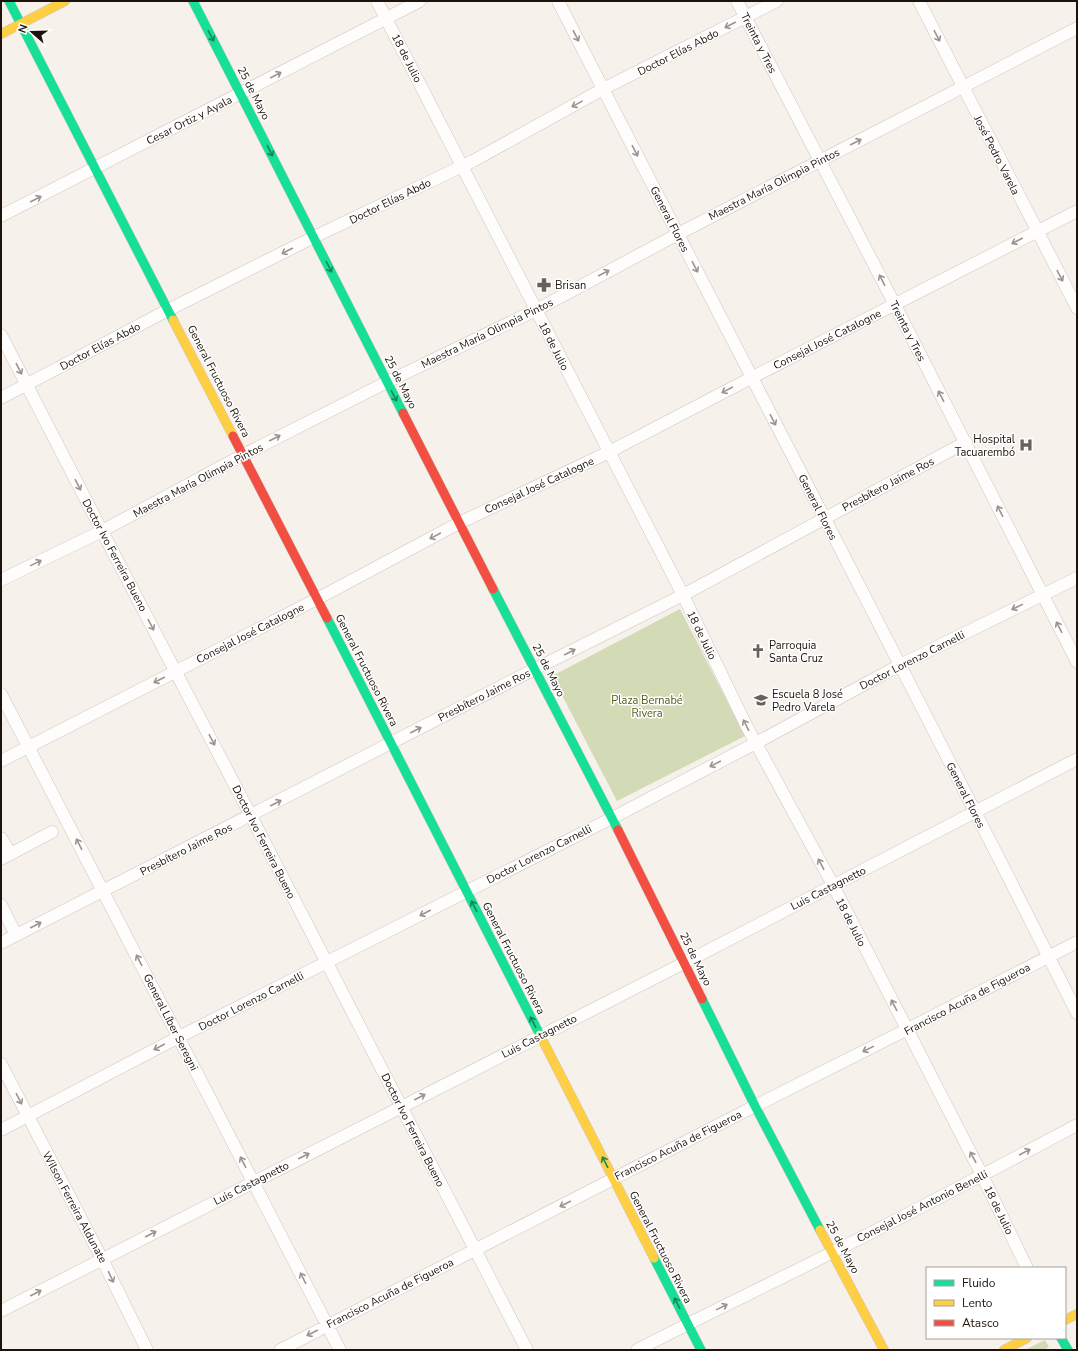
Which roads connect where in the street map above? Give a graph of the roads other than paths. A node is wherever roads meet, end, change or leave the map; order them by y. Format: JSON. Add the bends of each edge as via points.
{"nodes":[{"id":1,"x":9,"y":1,"type":"edge"},
{"id":2,"x":65,"y":1,"type":"edge"},
{"id":3,"x":193,"y":1,"type":"edge"},
{"id":4,"x":377,"y":1,"type":"edge"},
{"id":5,"x":420,"y":1,"type":"edge"},
{"id":6,"x":558,"y":1,"type":"edge"},
{"id":7,"x":738,"y":1,"type":"edge"},
{"id":8,"x":778,"y":1,"type":"edge"},
{"id":9,"x":919,"y":1,"type":"edge"},
{"id":10,"x":386,"y":18,"type":"junction"},
{"id":11,"x":746,"y":18,"type":"junction"},
{"id":12,"x":21,"y":23,"type":"junction"},
{"id":13,"x":1077,"y":28,"type":"edge"},
{"id":14,"x":1,"y":34,"type":"edge"},
{"id":15,"x":963,"y":87,"type":"junction"},
{"id":16,"x":603,"y":89,"type":"junction"},
{"id":17,"x":241,"y":94,"type":"junction"},
{"id":18,"x":820,"y":161,"type":"junction"},
{"id":19,"x":462,"y":166,"type":"junction"},
{"id":20,"x":95,"y":168,"type":"junction"},
{"id":21,"x":1077,"y":211,"type":"edge"},
{"id":22,"x":1,"y":216,"type":"edge"},
{"id":23,"x":1036,"y":231,"type":"junction"},
{"id":24,"x":678,"y":234,"type":"junction"},
{"id":25,"x":314,"y":237,"type":"junction"},
{"id":26,"x":895,"y":304,"type":"junction"},
{"id":27,"x":1077,"y":308,"type":"edge"},
{"id":28,"x":168,"y":310,"type":"junction"},
{"id":29,"x":536,"y":310,"type":"junction"},
{"id":30,"x":1,"y":335,"type":"edge"},
{"id":31,"x":751,"y":378,"type":"junction"},
{"id":32,"x":387,"y":382,"type":"junction"},
{"id":33,"x":26,"y":384,"type":"junction"},
{"id":34,"x":1,"y":398,"type":"edge"},
{"id":35,"x":966,"y":442,"type":"junction"},
{"id":36,"x":609,"y":452,"type":"junction"},
{"id":37,"x":243,"y":455,"type":"junction"},
{"id":38,"x":824,"y":518,"type":"junction"},
{"id":39,"x":459,"y":523,"type":"junction"},
{"id":40,"x":102,"y":531,"type":"junction"},
{"id":41,"x":1077,"y":578,"type":"edge"},
{"id":42,"x":1,"y":580,"type":"edge"},
{"id":43,"x":683,"y":595,"type":"junction"},
{"id":44,"x":1042,"y":595,"type":"junction"},
{"id":45,"x":317,"y":599,"type":"junction"},
{"id":46,"x":1077,"y":662,"type":"edge"},
{"id":47,"x":900,"y":665,"type":"junction"},
{"id":48,"x":535,"y":669,"type":"junction"},
{"id":49,"x":176,"y":672,"type":"junction"},
{"id":50,"x":1,"y":694,"type":"edge"},
{"id":51,"x":391,"y":743,"type":"junction"},
{"id":52,"x":756,"y":743,"type":"junction"},
{"id":53,"x":29,"y":747,"type":"junction"},
{"id":54,"x":1077,"y":759,"type":"edge"},
{"id":55,"x":1,"y":761,"type":"edge"},
{"id":56,"x":974,"y":812,"type":"junction"},
{"id":57,"x":251,"y":816,"type":"junction"},
{"id":58,"x":612,"y":818,"type":"junction"},
{"id":59,"x":52,"y":832,"type":"dead end"},
{"id":60,"x":1,"y":838,"type":"edge"},
{"id":61,"x":6,"y":857,"type":"edge"},
{"id":62,"x":833,"y":885,"type":"junction"},
{"id":63,"x":103,"y":891,"type":"junction"},
{"id":64,"x":467,"y":892,"type":"junction"},
{"id":65,"x":1,"y":905,"type":"edge"},
{"id":66,"x":16,"y":935,"type":"junction"},
{"id":67,"x":1077,"y":942,"type":"edge"},
{"id":68,"x":1,"y":943,"type":"edge"},
{"id":69,"x":1048,"y":956,"type":"junction"},
{"id":70,"x":326,"y":963,"type":"junction"},
{"id":71,"x":684,"y":963,"type":"junction"},
{"id":72,"x":1077,"y":1013,"type":"edge"},
{"id":73,"x":906,"y":1030,"type":"junction"},
{"id":74,"x":540,"y":1036,"type":"junction"},
{"id":75,"x":179,"y":1037,"type":"junction"},
{"id":76,"x":1,"y":1064,"type":"edge"},
{"id":77,"x":755,"y":1106,"type":"junction"},
{"id":78,"x":401,"y":1107,"type":"junction"},
{"id":79,"x":27,"y":1116,"type":"junction"},
{"id":80,"x":1077,"y":1125,"type":"edge"},
{"id":81,"x":1,"y":1130,"type":"edge"},
{"id":82,"x":982,"y":1175,"type":"junction"},
{"id":83,"x":613,"y":1179,"type":"junction"},
{"id":84,"x":253,"y":1182,"type":"junction"},
{"id":85,"x":475,"y":1250,"type":"junction"},
{"id":86,"x":832,"y":1252,"type":"junction"},
{"id":87,"x":102,"y":1259,"type":"junction"},
{"id":88,"x":1027,"y":1267,"type":"edge"},
{"id":89,"x":1,"y":1311,"type":"edge"},
{"id":90,"x":1077,"y":1314,"type":"edge"},
{"id":91,"x":1066,"y":1320,"type":"edge"},
{"id":92,"x":687,"y":1324,"type":"junction"},
{"id":93,"x":327,"y":1326,"type":"junction"},
{"id":94,"x":1025,"y":1339,"type":"edge"},
{"id":95,"x":1062,"y":1339,"type":"edge"},
{"id":96,"x":1077,"y":1344,"type":"edge"},
{"id":97,"x":147,"y":1350,"type":"edge"},
{"id":98,"x":280,"y":1350,"type":"edge"},
{"id":99,"x":340,"y":1350,"type":"edge"},
{"id":100,"x":526,"y":1350,"type":"edge"},
{"id":101,"x":637,"y":1350,"type":"edge"},
{"id":102,"x":701,"y":1350,"type":"edge"},
{"id":103,"x":884,"y":1350,"type":"edge"},
{"id":104,"x":1004,"y":1350,"type":"edge"},
{"id":105,"x":1067,"y":1350,"type":"edge"}],
"edges":[{"from":1,"to":12,"type":"street","name":"General Fructuoso Rivera"},
{"from":2,"to":12,"type":"street"},
{"from":3,"to":17,"type":"street","name":"25 de Mayo","one_way":true},
{"from":4,"to":10,"type":"street","name":"18 de Julio"},
{"from":5,"to":10,"type":"street","name":"Cesar Ortiz y Ayala"},
{"from":6,"to":16,"type":"street","name":"General Flores","one_way":true},
{"from":7,"to":11,"type":"street","name":"Treinta y Tres"},
{"from":8,"to":11,"type":"street","name":"Doctor Elías Abdo"},
{"from":9,"to":15,"type":"street","name":"José Pedro Varela","one_way":true},
{"from":17,"to":10,"type":"street","name":"Cesar Ortiz y Ayala","one_way":true},
{"from":10,"to":19,"type":"street","name":"18 de Julio"},
{"from":11,"to":16,"type":"street","name":"Doctor Elías Abdo","one_way":true},
{"from":11,"to":18,"type":"street","name":"Treinta y Tres"},
{"from":12,"to":14,"type":"street"},
{"from":12,"to":20,"type":"street","name":"General Fructuoso Rivera"},
{"from":13,"to":15,"type":"street","name":"Maestra María Olimpia Pintos"},
{"from":18,"to":15,"type":"street","name":"Maestra María Olimpia Pintos","one_way":true},
{"from":15,"to":23,"type":"street","name":"José Pedro Varela"},
{"from":16,"to":19,"type":"street","name":"Doctor Elías Abdo","one_way":true},
{"from":16,"to":24,"type":"street","name":"General Flores","one_way":true},
{"from":17,"to":20,"type":"street","name":"Cesar Ortiz y Ayala"},
{"from":17,"to":25,"type":"street","name":"25 de Mayo","one_way":true},
{"from":18,"to":24,"type":"street","name":"Maestra María Olimpia Pintos"},
{"from":26,"to":18,"type":"street","name":"Treinta y Tres","one_way":true},
{"from":19,"to":25,"type":"street","name":"Doctor Elías Abdo"},
{"from":19,"to":29,"type":"street","name":"18 de Julio"},
{"from":22,"to":20,"type":"street","name":"Cesar Ortiz y Ayala","one_way":true},
{"from":20,"to":28,"type":"street","name":"General Fructuoso Rivera"},
{"from":21,"to":23,"type":"street","name":"Consejal José Catalogne"},
{"from":23,"to":26,"type":"street","name":"Consejal José Catalogne","one_way":true},
{"from":23,"to":27,"type":"street","name":"José Pedro Varela","one_way":true},
{"from":29,"to":24,"type":"street","name":"Maestra María Olimpia Pintos","one_way":true},
{"from":24,"to":31,"type":"street","name":"General Flores","one_way":true},
{"from":25,"to":28,"type":"street","name":"Doctor Elías Abdo","one_way":true},
{"from":25,"to":32,"type":"street","name":"25 de Mayo","one_way":true},
{"from":26,"to":31,"type":"street","name":"Consejal José Catalogne"},
{"from":35,"to":26,"type":"street","name":"Treinta y Tres","one_way":true},
{"from":28,"to":33,"type":"street","name":"Doctor Elías Abdo"},
{"from":28,"to":37,"type":"street","name":"General Fructuoso Rivera"},
{"from":29,"to":32,"type":"street","name":"Maestra María Olimpia Pintos"},
{"from":29,"to":36,"type":"street","name":"18 de Julio"},
{"from":30,"to":33,"type":"street","name":"Doctor Ivo Ferreira Bueno","one_way":true},
{"from":31,"to":36,"type":"street","name":"Consejal José Catalogne","one_way":true},
{"from":31,"to":38,"type":"street","name":"General Flores","one_way":true},
{"from":37,"to":32,"type":"street","name":"Maestra María Olimpia Pintos","one_way":true},
{"from":32,"to":39,"type":"street","name":"25 de Mayo","one_way":true},
{"from":33,"to":34,"type":"street","name":"Doctor Elías Abdo"},
{"from":33,"to":40,"type":"street","name":"Doctor Ivo Ferreira Bueno","one_way":true},
{"from":35,"to":38,"type":"street","name":"Presbítero Jaime Ros"},
{"from":44,"to":35,"type":"street","name":"Treinta y Tres","one_way":true},
{"from":36,"to":39,"type":"street","name":"Consejal José Catalogne"},
{"from":36,"to":43,"type":"street","name":"18 de Julio"},
{"from":37,"to":40,"type":"street","name":"Maestra María Olimpia Pintos"},
{"from":37,"to":45,"type":"street","name":"General Fructuoso Rivera"},
{"from":38,"to":43,"type":"street","name":"Presbítero Jaime Ros"},
{"from":38,"to":47,"type":"street","name":"General Flores"},
{"from":39,"to":45,"type":"street","name":"Consejal José Catalogne","one_way":true},
{"from":39,"to":48,"type":"street","name":"25 de Mayo"},
{"from":42,"to":40,"type":"street","name":"Maestra María Olimpia Pintos","one_way":true},
{"from":40,"to":49,"type":"street","name":"Doctor Ivo Ferreira Bueno","one_way":true},
{"from":41,"to":44,"type":"street","name":"Doctor Lorenzo Carnelli"},
{"from":48,"to":43,"type":"street","name":"Presbítero Jaime Ros","one_way":true},
{"from":52,"to":43,"type":"street","name":"18 de Julio","one_way":true},
{"from":46,"to":44,"type":"street","name":"Treinta y Tres","one_way":true},
{"from":44,"to":47,"type":"street","name":"Doctor Lorenzo Carnelli","one_way":true},
{"from":45,"to":49,"type":"street","name":"Consejal José Catalogne"},
{"from":45,"to":51,"type":"street","name":"General Fructuoso Rivera"},
{"from":47,"to":52,"type":"street","name":"Doctor Lorenzo Carnelli"},
{"from":47,"to":56,"type":"street","name":"General Flores"},
{"from":51,"to":48,"type":"street","name":"Presbítero Jaime Ros","one_way":true},
{"from":48,"to":58,"type":"street","name":"25 de Mayo"},
{"from":49,"to":53,"type":"street","name":"Consejal José Catalogne","one_way":true},
{"from":49,"to":57,"type":"street","name":"Doctor Ivo Ferreira Bueno","one_way":true},
{"from":50,"to":53,"type":"street","name":"General Líber Seregni"},
{"from":57,"to":51,"type":"street","name":"Presbítero Jaime Ros","one_way":true},
{"from":51,"to":64,"type":"street","name":"General Fructuoso Rivera"},
{"from":52,"to":58,"type":"street","name":"Doctor Lorenzo Carnelli","one_way":true},
{"from":62,"to":52,"type":"street","name":"18 de Julio","one_way":true},
{"from":53,"to":55,"type":"street","name":"Consejal José Catalogne"},
{"from":63,"to":53,"type":"street","name":"General Líber Seregni","one_way":true},
{"from":54,"to":56,"type":"street","name":"Luis Castagnetto"},
{"from":56,"to":62,"type":"street","name":"Luis Castagnetto"},
{"from":56,"to":69,"type":"street","name":"General Flores"},
{"from":57,"to":63,"type":"street","name":"Presbítero Jaime Ros"},
{"from":57,"to":70,"type":"street","name":"Doctor Ivo Ferreira Bueno"},
{"from":58,"to":64,"type":"street","name":"Doctor Lorenzo Carnelli"},
{"from":58,"to":71,"type":"street","name":"25 de Mayo"},
{"from":59,"to":61,"type":"street"},
{"from":60,"to":61,"type":"street"},
{"from":62,"to":71,"type":"street","name":"Luis Castagnetto"},
{"from":73,"to":62,"type":"street","name":"18 de Julio","one_way":true},
{"from":66,"to":63,"type":"street","name":"Presbítero Jaime Ros","one_way":true},
{"from":75,"to":63,"type":"street","name":"General Líber Seregni","one_way":true},
{"from":64,"to":70,"type":"street","name":"Doctor Lorenzo Carnelli","one_way":true},
{"from":74,"to":64,"type":"street","name":"General Fructuoso Rivera","one_way":true},
{"from":65,"to":66,"type":"street"},
{"from":66,"to":68,"type":"street","name":"Presbítero Jaime Ros"},
{"from":67,"to":69,"type":"street","name":"Francisco Acuña de Figueroa"},
{"from":69,"to":72,"type":"street","name":"General Flores"},
{"from":69,"to":73,"type":"street","name":"Francisco Acuña de Figueroa"},
{"from":70,"to":75,"type":"street","name":"Doctor Lorenzo Carnelli"},
{"from":70,"to":78,"type":"street","name":"Doctor Ivo Ferreira Bueno"},
{"from":71,"to":74,"type":"street","name":"Luis Castagnetto"},
{"from":71,"to":77,"type":"street","name":"25 de Mayo"},
{"from":73,"to":77,"type":"street","name":"Francisco Acuña de Figueroa","one_way":true},
{"from":82,"to":73,"type":"street","name":"18 de Julio","one_way":true},
{"from":78,"to":74,"type":"street","name":"Luis Castagnetto","one_way":true},
{"from":83,"to":74,"type":"street","name":"General Fructuoso Rivera","one_way":true},
{"from":75,"to":79,"type":"street","name":"Doctor Lorenzo Carnelli","one_way":true},
{"from":84,"to":75,"type":"street","name":"General Líber Seregni","one_way":true},
{"from":76,"to":79,"type":"street","name":"Wilson Ferreira Aldunate","one_way":true},
{"from":77,"to":83,"type":"street","name":"Francisco Acuña de Figueroa"},
{"from":77,"to":86,"type":"street","name":"25 de Mayo"},
{"from":84,"to":78,"type":"street","name":"Luis Castagnetto","one_way":true},
{"from":78,"to":85,"type":"street","name":"Doctor Ivo Ferreira Bueno"},
{"from":79,"to":81,"type":"street","name":"Doctor Lorenzo Carnelli"},
{"from":79,"to":87,"type":"street","name":"Wilson Ferreira Aldunate"},
{"from":82,"to":80,"type":"street","name":"Consejal José Antonio Benelli","one_way":true},
{"from":82,"to":86,"type":"street","name":"Consejal José Antonio Benelli"},
{"from":82,"to":88,"type":"street","name":"18 de Julio"},
{"from":83,"to":85,"type":"street","name":"Francisco Acuña de Figueroa","one_way":true},
{"from":92,"to":83,"type":"street","name":"General Fructuoso Rivera","one_way":true},
{"from":87,"to":84,"type":"street","name":"Luis Castagnetto","one_way":true},
{"from":93,"to":84,"type":"street","name":"General Líber Seregni","one_way":true},
{"from":85,"to":93,"type":"street","name":"Francisco Acuña de Figueroa"},
{"from":85,"to":100,"type":"street","name":"Doctor Ivo Ferreira Bueno"},
{"from":92,"to":86,"type":"street","name":"Consejal José Antonio Benelli","one_way":true},
{"from":86,"to":103,"type":"street","name":"25 de Mayo"},
{"from":89,"to":87,"type":"street","name":"Luis Castagnetto","one_way":true},
{"from":87,"to":97,"type":"street","name":"Wilson Ferreira Aldunate","one_way":true},
{"from":90,"to":91,"type":"street"},
{"from":92,"to":101,"type":"street","name":"Consejal José Antonio Benelli"},
{"from":92,"to":102,"type":"street","name":"General Fructuoso Rivera"},
{"from":93,"to":98,"type":"street","name":"Francisco Acuña de Figueroa","one_way":true},
{"from":93,"to":99,"type":"street","name":"General Líber Seregni"},
{"from":94,"to":104,"type":"street"},
{"from":95,"to":105,"type":"street"},
{"from":96,"to":105,"type":"street"}]}
